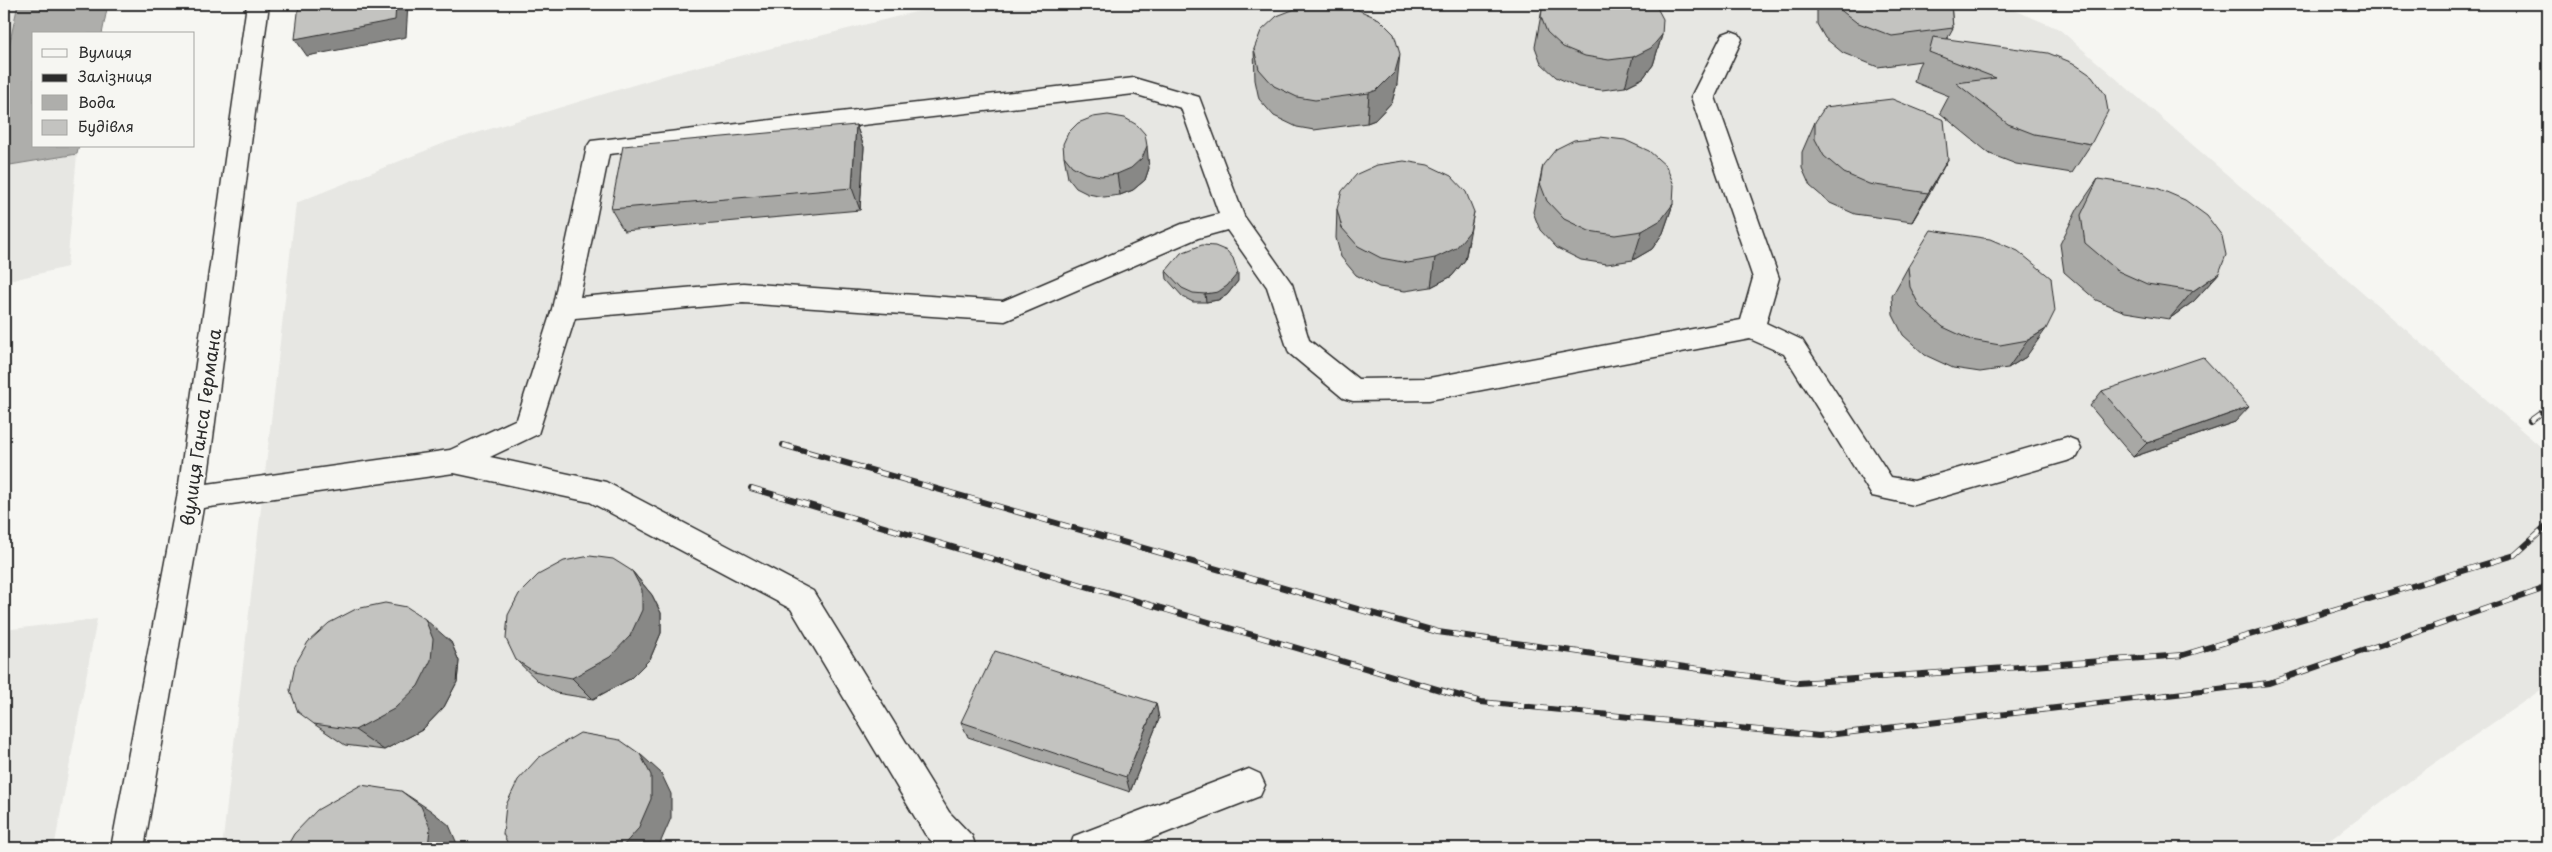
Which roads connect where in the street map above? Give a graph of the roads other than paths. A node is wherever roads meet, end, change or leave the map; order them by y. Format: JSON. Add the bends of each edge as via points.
{"nodes":[{"id":1,"x":258,"y":4,"type":"edge"},
{"id":2,"x":1732,"y":39,"type":"dead end"},
{"id":3,"x":1233,"y":220,"type":"junction"},
{"id":4,"x":565,"y":309,"type":"junction"},
{"id":5,"x":1752,"y":328,"type":"junction"},
{"id":6,"x":2067,"y":449,"type":"dead end"},
{"id":7,"x":454,"y":461,"type":"junction"},
{"id":8,"x":191,"y":498,"type":"junction"},
{"id":9,"x":1249,"y":785,"type":"dead end"},
{"id":10,"x":128,"y":848,"type":"edge"},
{"id":11,"x":960,"y":848,"type":"edge"},
{"id":12,"x":1086,"y":848,"type":"edge"}],
"edges":[{"from":1,"to":8,"type":"lane","name":"вулиця Ганса Германа"},
{"from":2,"to":5,"type":"lane","via":[[1703,97],[1766,278]]},
{"from":3,"to":4,"type":"lane","via":[[1191,231],[1005,311],[743,293]]},
{"from":3,"to":4,"type":"lane","via":[[1191,103],[1134,86],[599,147]]},
{"from":3,"to":5,"type":"lane","via":[[1279,284],[1298,346],[1353,390],[1429,388]]},
{"from":4,"to":7,"type":"lane","via":[[528,426]]},
{"from":5,"to":6,"type":"lane","via":[[1793,347],[1882,487],[1914,493]]},
{"from":7,"to":8,"type":"lane"},
{"from":7,"to":11,"type":"lane","via":[[596,491],[802,600],[937,823]]},
{"from":8,"to":10,"type":"lane","name":"вулиця Ганса Германа"},
{"from":9,"to":12,"type":"lane"}]}
